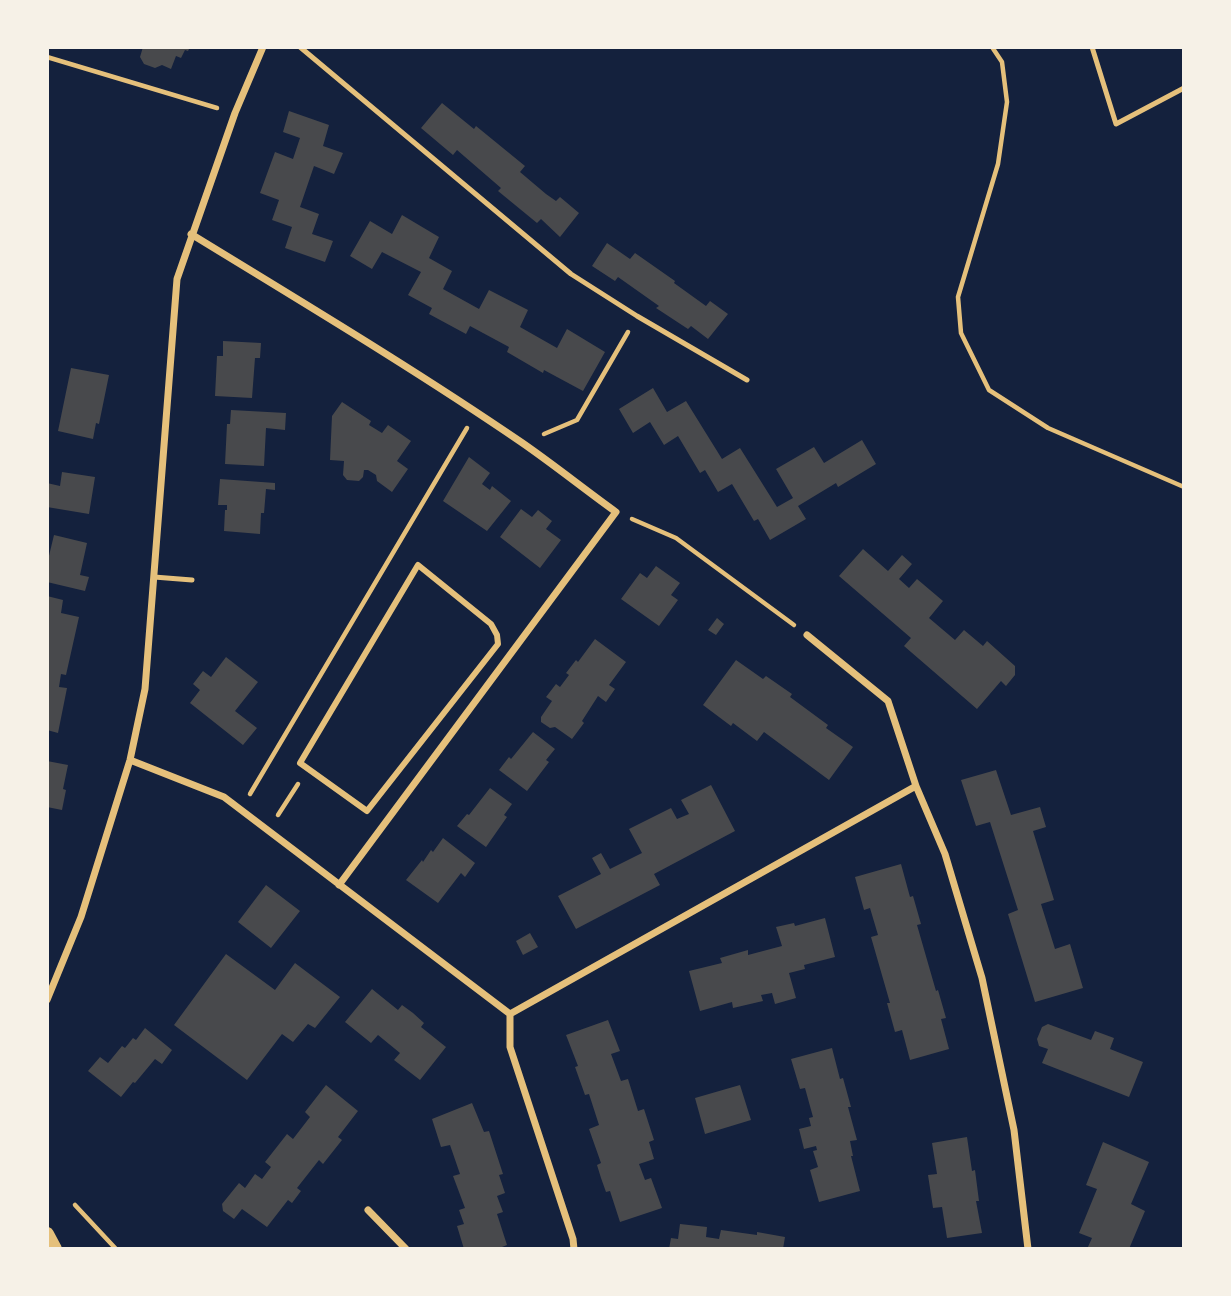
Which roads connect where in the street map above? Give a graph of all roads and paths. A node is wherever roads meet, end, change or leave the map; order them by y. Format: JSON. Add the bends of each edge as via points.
{"nodes":[{"id":1,"x":263,"y":47,"type":"edge"},
{"id":2,"x":300,"y":47,"type":"edge"},
{"id":3,"x":992,"y":47,"type":"edge"},
{"id":4,"x":1092,"y":47,"type":"edge"},
{"id":5,"x":47,"y":57,"type":"edge"},
{"id":6,"x":1184,"y":88,"type":"edge"},
{"id":7,"x":235,"y":113,"type":"junction"},
{"id":8,"x":191,"y":234,"type":"junction"},
{"id":9,"x":637,"y":316,"type":"junction"},
{"id":10,"x":747,"y":380,"type":"dead end"},
{"id":11,"x":476,"y":412,"type":"junction"},
{"id":12,"x":522,"y":443,"type":"junction"},
{"id":13,"x":1184,"y":487,"type":"edge"},
{"id":14,"x":616,"y":512,"type":"junction"},
{"id":15,"x":154,"y":577,"type":"junction"},
{"id":16,"x":192,"y":580,"type":"dead end"},
{"id":17,"x":807,"y":635,"type":"joint"},
{"id":18,"x":130,"y":760,"type":"junction"},
{"id":19,"x":307,"y":768,"type":"junction"},
{"id":20,"x":916,"y":786,"type":"junction"},
{"id":21,"x":240,"y":810,"type":"junction"},
{"id":22,"x":268,"y":831,"type":"junction"},
{"id":23,"x":339,"y":885,"type":"junction"},
{"id":24,"x":47,"y":1000,"type":"edge"},
{"id":25,"x":510,"y":1014,"type":"junction"},
{"id":26,"x":75,"y":1205,"type":"dead end"},
{"id":27,"x":368,"y":1210,"type":"dead end"},
{"id":28,"x":47,"y":1234,"type":"edge"},
{"id":29,"x":55,"y":1249,"type":"edge"},
{"id":30,"x":116,"y":1249,"type":"edge"},
{"id":31,"x":406,"y":1249,"type":"edge"},
{"id":32,"x":574,"y":1249,"type":"edge"},
{"id":33,"x":1028,"y":1249,"type":"edge"}],
"edges":[{"from":1,"to":7,"type":"street"},
{"from":2,"to":9,"type":"lane","via":[[571,274]]},
{"from":3,"to":13,"type":"path","via":[[1002,62],[1007,102],[998,164],[958,297],[961,333],[989,390],[1048,428]]},
{"from":4,"to":6,"type":"lane","via":[[1116,124]]},
{"from":5,"to":7,"type":"path"},
{"from":7,"to":8,"type":"street"},
{"from":8,"to":11,"type":"street"},
{"from":8,"to":15,"type":"street","via":[[177,279]]},
{"from":9,"to":10,"type":"lane"},
{"from":9,"to":12,"type":"path","via":[[577,421]]},
{"from":11,"to":12,"type":"street"},
{"from":11,"to":21,"type":"path"},
{"from":12,"to":14,"type":"street"},
{"from":14,"to":17,"type":"path","via":[[676,538]]},
{"from":14,"to":23,"type":"street"},
{"from":15,"to":16,"type":"lane"},
{"from":15,"to":18,"type":"street","via":[[145,689]]},
{"from":17,"to":20,"type":"street","via":[[888,701]]},
{"from":18,"to":21,"type":"street","via":[[224,797]]},
{"from":18,"to":24,"type":"street","via":[[81,917]]},
{"from":19,"to":19,"type":"street","via":[[367,811],[498,644],[491,624],[418,565],[300,763]]},
{"from":19,"to":22,"type":"path"},
{"from":20,"to":25,"type":"street"},
{"from":20,"to":33,"type":"street","via":[[945,854],[982,978],[1014,1130]]},
{"from":21,"to":22,"type":"street"},
{"from":22,"to":23,"type":"street"},
{"from":23,"to":25,"type":"street"},
{"from":25,"to":32,"type":"street","via":[[510,1047]]},
{"from":26,"to":30,"type":"path"},
{"from":27,"to":31,"type":"street"},
{"from":28,"to":29,"type":"main road"}]}
